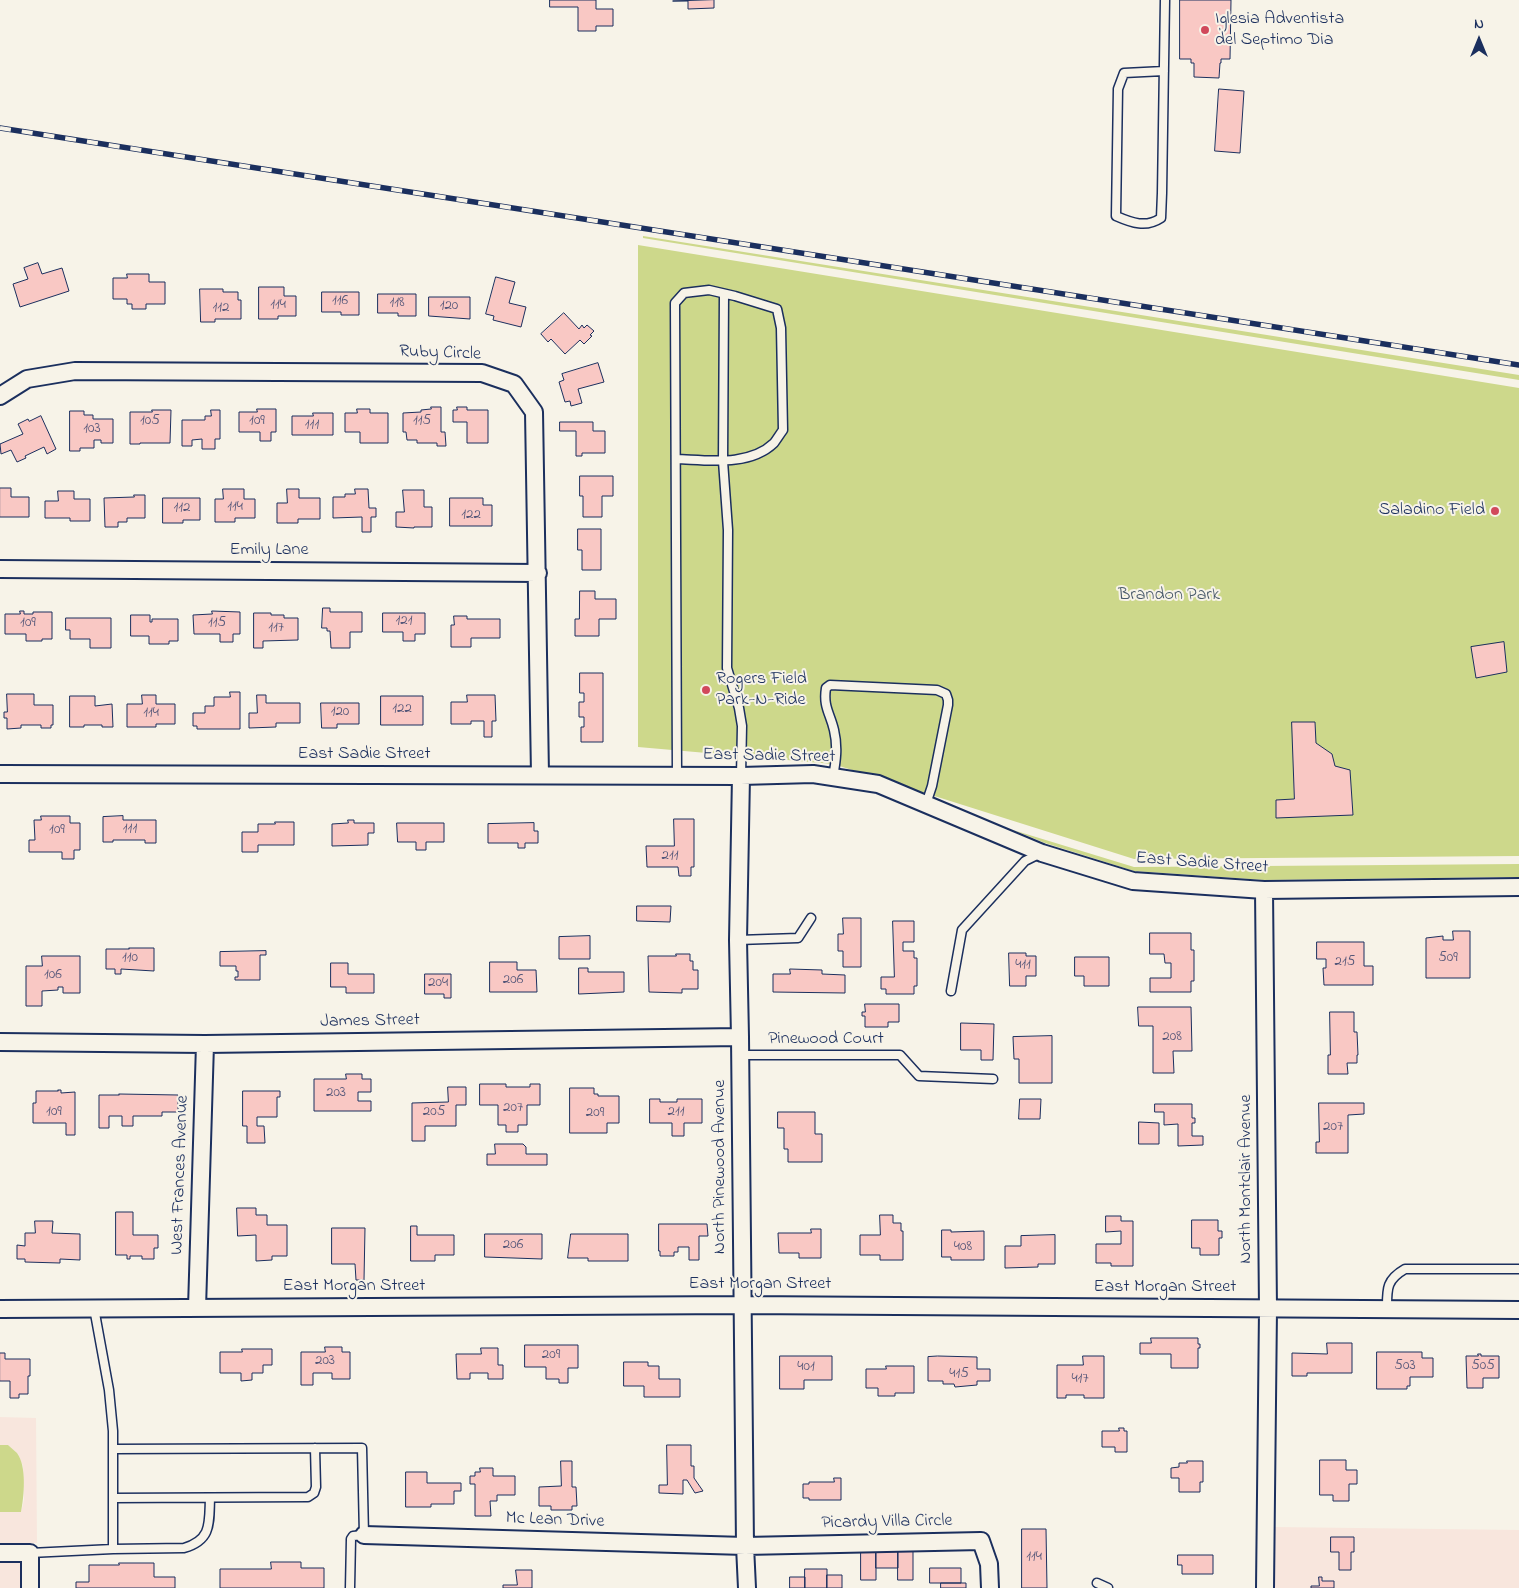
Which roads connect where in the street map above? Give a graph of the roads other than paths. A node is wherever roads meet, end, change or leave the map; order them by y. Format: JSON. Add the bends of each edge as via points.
{"nodes":[{"id":1,"x":1165,"y":0,"type":"edge"},
{"id":2,"x":1164,"y":71,"type":"junction"},
{"id":3,"x":724,"y":294,"type":"junction"},
{"id":4,"x":0,"y":396,"type":"edge"},
{"id":5,"x":676,"y":459,"type":"junction"},
{"id":6,"x":723,"y":461,"type":"junction"},
{"id":7,"x":0,"y":569,"type":"edge"},
{"id":8,"x":538,"y":572,"type":"junction"},
{"id":9,"x":0,"y":774,"type":"edge"},
{"id":10,"x":540,"y":776,"type":"junction"},
{"id":11,"x":677,"y":776,"type":"junction"},
{"id":12,"x":741,"y":776,"type":"junction"},
{"id":13,"x":833,"y":777,"type":"junction"},
{"id":14,"x":926,"y":804,"type":"junction"},
{"id":15,"x":1042,"y":853,"type":"junction"},
{"id":16,"x":1519,"y":887,"type":"edge"},
{"id":17,"x":1264,"y":890,"type":"junction"},
{"id":18,"x":811,"y":918,"type":"dead end"},
{"id":19,"x":738,"y":940,"type":"junction"},
{"id":20,"x":951,"y":990,"type":"dead end"},
{"id":21,"x":740,"y":1037,"type":"junction"},
{"id":22,"x":0,"y":1042,"type":"edge"},
{"id":23,"x":205,"y":1044,"type":"junction"},
{"id":24,"x":740,"y":1055,"type":"junction"},
{"id":25,"x":992,"y":1079,"type":"dead end"},
{"id":26,"x":1519,"y":1269,"type":"edge"},
{"id":27,"x":742,"y":1305,"type":"junction"},
{"id":28,"x":94,"y":1308,"type":"junction"},
{"id":29,"x":197,"y":1308,"type":"junction"},
{"id":30,"x":0,"y":1309,"type":"edge"},
{"id":31,"x":1268,"y":1309,"type":"junction"},
{"id":32,"x":1387,"y":1310,"type":"junction"},
{"id":33,"x":1519,"y":1310,"type":"edge"},
{"id":34,"x":315,"y":1448,"type":"junction"},
{"id":35,"x":113,"y":1449,"type":"junction"},
{"id":36,"x":113,"y":1498,"type":"junction"},
{"id":37,"x":210,"y":1498,"type":"junction"},
{"id":38,"x":364,"y":1535,"type":"junction"},
{"id":39,"x":745,"y":1546,"type":"junction"},
{"id":40,"x":113,"y":1550,"type":"junction"},
{"id":41,"x":0,"y":1553,"type":"edge"},
{"id":42,"x":30,"y":1553,"type":"junction"},
{"id":43,"x":1097,"y":1583,"type":"dead end"},
{"id":44,"x":30,"y":1588,"type":"edge"},
{"id":45,"x":350,"y":1588,"type":"edge"},
{"id":46,"x":747,"y":1588,"type":"edge"},
{"id":47,"x":990,"y":1588,"type":"edge"},
{"id":48,"x":1108,"y":1588,"type":"edge"},
{"id":49,"x":1265,"y":1588,"type":"edge"}],
"edges":[{"from":1,"to":2,"type":"lane"},
{"from":2,"to":2,"type":"lane","via":[[1161,218],[1153,223],[1133,223],[1116,216],[1118,89],[1124,73]]},
{"from":3,"to":5,"type":"lane","via":[[708,290],[684,293],[675,302]]},
{"from":3,"to":6,"type":"lane"},
{"from":3,"to":6,"type":"lane","via":[[777,309],[781,328],[783,430],[759,453]]},
{"from":4,"to":8,"type":"street","name":"Ruby Circle","via":[[28,379],[75,371],[482,373],[514,384],[534,412]]},
{"from":5,"to":6,"type":"lane"},
{"from":5,"to":11,"type":"lane"},
{"from":6,"to":12,"type":"lane","via":[[728,530],[727,668],[742,726]]},
{"from":7,"to":8,"type":"street","name":"Emily Lane"},
{"from":8,"to":10,"type":"street","name":"Ruby Circle"},
{"from":9,"to":10,"type":"street","name":"East Sadie Street"},
{"from":10,"to":11,"type":"street","name":"East Sadie Street"},
{"from":11,"to":12,"type":"street","name":"East Sadie Street"},
{"from":12,"to":13,"type":"street","name":"East Sadie Street","via":[[813,774]]},
{"from":12,"to":19,"type":"street","name":"North Pinewood Avenue"},
{"from":13,"to":14,"type":"street","name":"East Sadie Street","via":[[878,784]]},
{"from":13,"to":14,"type":"lane","via":[[837,753],[834,727],[825,706],[826,688],[830,685],[937,690],[946,694],[948,705]]},
{"from":14,"to":15,"type":"street","name":"East Sadie Street"},
{"from":15,"to":17,"type":"street","name":"East Sadie Street","via":[[1132,881]]},
{"from":15,"to":20,"type":"lane","via":[[1025,861],[962,930]]},
{"from":16,"to":17,"type":"street","name":"East Sadie Street"},
{"from":17,"to":31,"type":"street","name":"North Montclair Avenue"},
{"from":18,"to":19,"type":"lane","via":[[798,938]]},
{"from":19,"to":21,"type":"street","name":"North Pinewood Avenue"},
{"from":21,"to":23,"type":"street","name":"James Street"},
{"from":21,"to":24,"type":"street","name":"North Pinewood Avenue"},
{"from":22,"to":23,"type":"street","name":"James Street"},
{"from":23,"to":29,"type":"street","name":"West Frances Avenue"},
{"from":24,"to":25,"type":"lane","name":"Pinewood Court","via":[[900,1055],[919,1076]]},
{"from":24,"to":27,"type":"street","name":"North Pinewood Avenue"},
{"from":26,"to":32,"type":"lane","via":[[1405,1269],[1392,1278],[1387,1290]]},
{"from":27,"to":29,"type":"street","name":"East Morgan Street"},
{"from":27,"to":31,"type":"street","name":"East Morgan Street"},
{"from":27,"to":39,"type":"street","name":"North Pinewood Avenue"},
{"from":28,"to":29,"type":"street","name":"East Morgan Street"},
{"from":28,"to":30,"type":"street","name":"East Morgan Street"},
{"from":28,"to":35,"type":"lane","via":[[109,1390]]},
{"from":31,"to":32,"type":"street","name":"East Morgan Street"},
{"from":31,"to":49,"type":"street","name":"North Montclair Avenue"},
{"from":32,"to":33,"type":"street","name":"East Morgan Street"},
{"from":34,"to":35,"type":"lane"},
{"from":34,"to":37,"type":"lane","via":[[316,1487],[308,1497]]},
{"from":34,"to":38,"type":"lane","via":[[362,1448]]},
{"from":35,"to":36,"type":"lane"},
{"from":36,"to":37,"type":"lane"},
{"from":36,"to":40,"type":"lane"},
{"from":37,"to":40,"type":"lane","via":[[209,1526],[203,1538],[194,1545]]},
{"from":38,"to":39,"type":"street","name":"Mc Lean Drive"},
{"from":38,"to":45,"type":"lane","via":[[351,1539]]},
{"from":39,"to":46,"type":"street","name":"North Pinewood Avenue"},
{"from":39,"to":47,"type":"street","name":"Picardy Villa Circle","via":[[982,1541],[989,1564]]},
{"from":40,"to":42,"type":"lane"},
{"from":41,"to":42,"type":"street"},
{"from":42,"to":44,"type":"street"},
{"from":43,"to":48,"type":"lane"}]}
